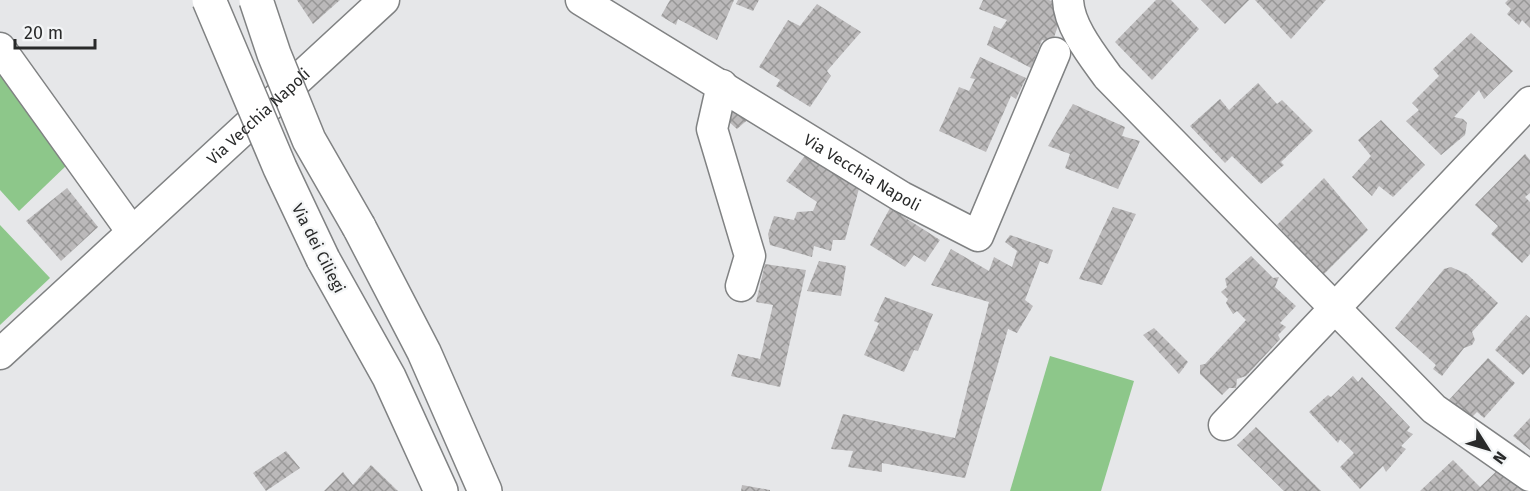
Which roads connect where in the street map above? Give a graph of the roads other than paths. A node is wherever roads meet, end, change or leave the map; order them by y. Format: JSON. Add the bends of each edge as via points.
{"nodes":[{"id":1,"x":209,"y":0,"type":"edge"},
{"id":2,"x":256,"y":0,"type":"edge"},
{"id":3,"x":384,"y":0,"type":"edge"},
{"id":4,"x":581,"y":0,"type":"edge"},
{"id":5,"x":1068,"y":0,"type":"edge"},
{"id":6,"x":0,"y":48,"type":"edge"},
{"id":7,"x":1055,"y":53,"type":"dead end"},
{"id":8,"x":722,"y":85,"type":"junction"},
{"id":9,"x":1530,"y":102,"type":"edge"},
{"id":10,"x":132,"y":232,"type":"junction"},
{"id":11,"x":741,"y":286,"type":"dead end"},
{"id":12,"x":1334,"y":307,"type":"junction"},
{"id":13,"x":0,"y":354,"type":"edge"},
{"id":14,"x":1224,"y":425,"type":"dead end"},
{"id":15,"x":1530,"y":476,"type":"edge"},
{"id":16,"x":441,"y":491,"type":"edge"},
{"id":17,"x":485,"y":491,"type":"edge"}],
"edges":[{"from":1,"to":16,"type":"main road","name":"Via dei Ciliegi","bridge":true,"via":[[280,168],[323,259],[389,377]]},
{"from":2,"to":17,"type":"main road","bridge":true,"via":[[309,140],[424,352]]},
{"from":3,"to":10,"type":"street","name":"Via Vecchia Napoli"},
{"from":4,"to":8,"type":"street","name":"Via Vecchia Napoli"},
{"from":5,"to":12,"type":"street","via":[[1085,44],[1108,77]]},
{"from":6,"to":10,"type":"street"},
{"from":7,"to":8,"type":"street","name":"Via Vecchia Napoli","via":[[978,236],[902,197]]},
{"from":8,"to":11,"type":"street","via":[[712,129],[750,256]]},
{"from":9,"to":12,"type":"street"},
{"from":10,"to":13,"type":"street","name":"Via Vecchia Napoli"},
{"from":12,"to":14,"type":"street"},
{"from":12,"to":15,"type":"street","via":[[1434,409]]}]}
